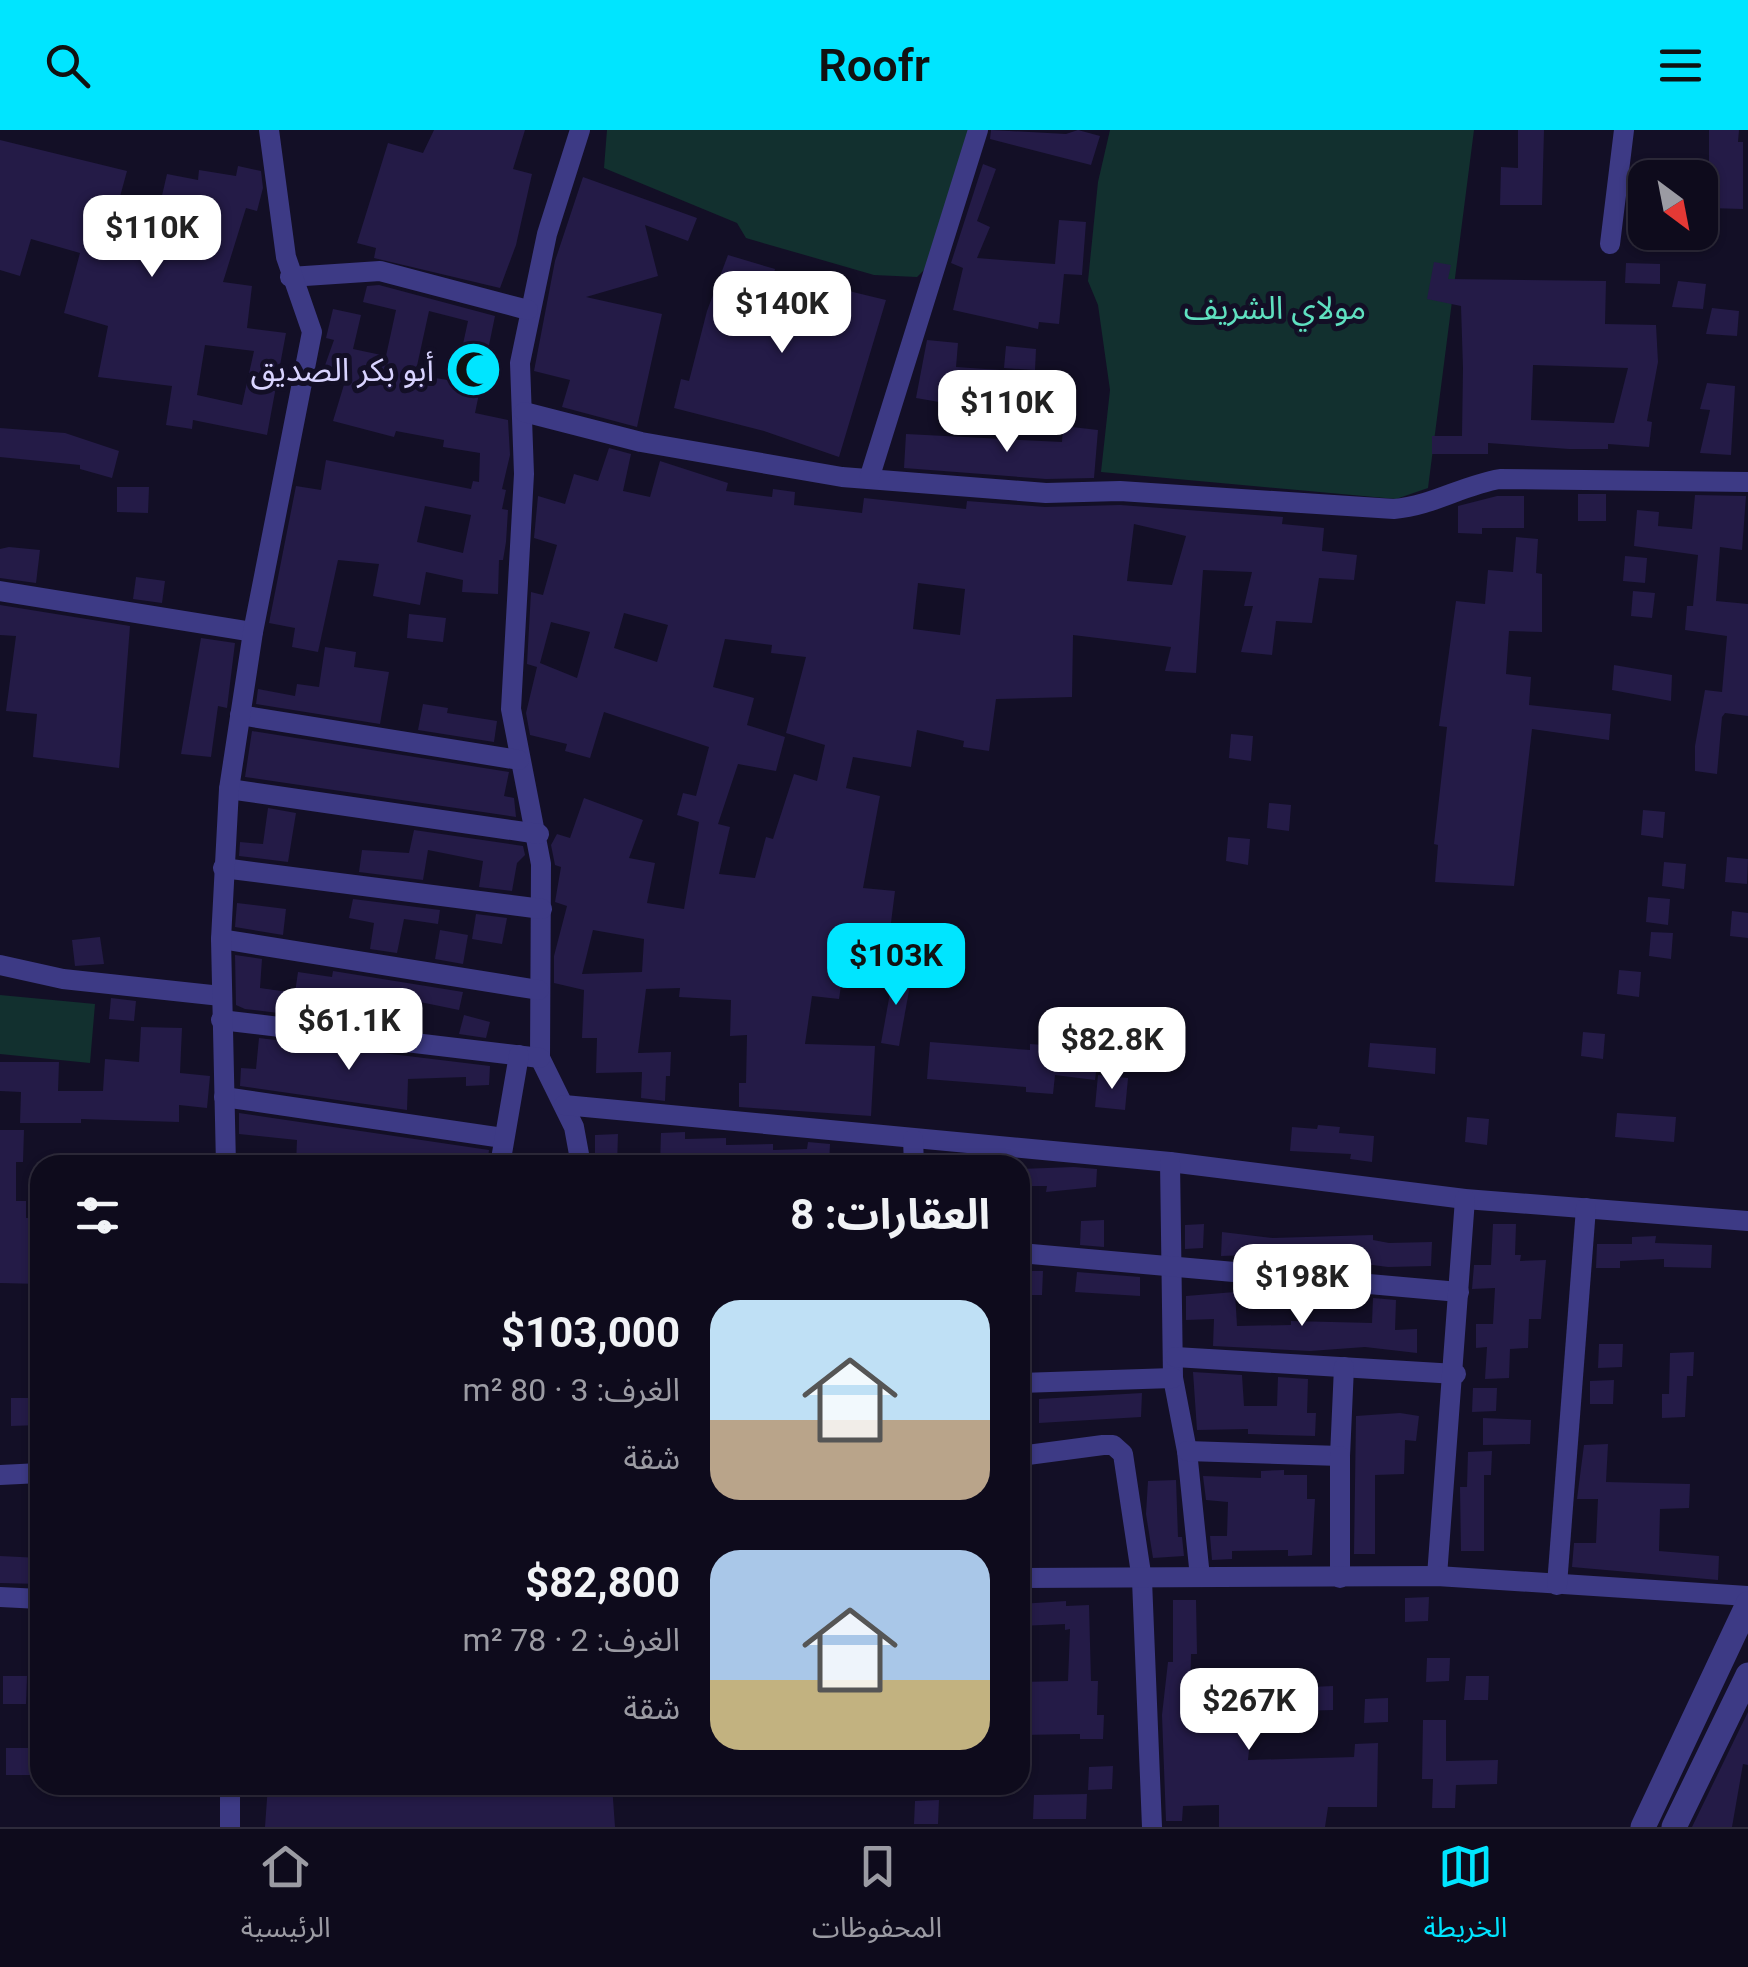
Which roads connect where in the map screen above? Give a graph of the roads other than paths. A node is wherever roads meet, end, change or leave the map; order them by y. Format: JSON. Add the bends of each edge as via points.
{"nodes":[{"id":1,"x":269,"y":130,"type":"edge"},
{"id":2,"x":580,"y":130,"type":"edge"},
{"id":3,"x":978,"y":130,"type":"edge"},
{"id":4,"x":1624,"y":130,"type":"edge"},
{"id":5,"x":1610,"y":244,"type":"dead end"},
{"id":6,"x":290,"y":277,"type":"junction"},
{"id":7,"x":528,"y":310,"type":"junction"},
{"id":8,"x":524,"y":412,"type":"junction"},
{"id":9,"x":868,"y":479,"type":"junction"},
{"id":10,"x":1748,"y":482,"type":"edge"},
{"id":11,"x":0,"y":591,"type":"edge"},
{"id":12,"x":253,"y":632,"type":"junction"},
{"id":13,"x":240,"y":714,"type":"junction"},
{"id":14,"x":519,"y":760,"type":"junction"},
{"id":15,"x":229,"y":790,"type":"junction"},
{"id":16,"x":539,"y":834,"type":"junction"},
{"id":17,"x":223,"y":868,"type":"junction"},
{"id":18,"x":542,"y":909,"type":"junction"},
{"id":19,"x":221,"y":939,"type":"junction"},
{"id":20,"x":0,"y":965,"type":"edge"},
{"id":21,"x":538,"y":990,"type":"junction"},
{"id":22,"x":221,"y":996,"type":"junction"},
{"id":23,"x":221,"y":1020,"type":"junction"},
{"id":24,"x":530,"y":1057,"type":"junction"},
{"id":25,"x":224,"y":1096,"type":"junction"},
{"id":26,"x":564,"y":1105,"type":"junction"},
{"id":27,"x":504,"y":1138,"type":"junction"},
{"id":28,"x":913,"y":1138,"type":"junction"},
{"id":29,"x":226,"y":1155,"type":"edge"},
{"id":30,"x":501,"y":1155,"type":"edge"},
{"id":31,"x":579,"y":1155,"type":"edge"},
{"id":32,"x":914,"y":1155,"type":"edge"},
{"id":33,"x":1170,"y":1162,"type":"junction"},
{"id":34,"x":1465,"y":1199,"type":"junction"},
{"id":35,"x":1586,"y":1208,"type":"junction"},
{"id":36,"x":1748,"y":1221,"type":"edge"},
{"id":37,"x":1030,"y":1253,"type":"edge"},
{"id":38,"x":1172,"y":1264,"type":"junction"},
{"id":39,"x":1459,"y":1292,"type":"junction"},
{"id":40,"x":1174,"y":1367,"type":"junction"},
{"id":41,"x":1344,"y":1367,"type":"junction"},
{"id":42,"x":1456,"y":1374,"type":"junction"},
{"id":43,"x":1030,"y":1382,"type":"edge"},
{"id":44,"x":1188,"y":1451,"type":"junction"},
{"id":45,"x":1030,"y":1455,"type":"edge"},
{"id":46,"x":1340,"y":1456,"type":"junction"},
{"id":47,"x":30,"y":1474,"type":"edge"},
{"id":48,"x":0,"y":1475,"type":"edge"},
{"id":49,"x":1200,"y":1576,"type":"junction"},
{"id":50,"x":1438,"y":1576,"type":"junction"},
{"id":51,"x":1030,"y":1577,"type":"edge"},
{"id":52,"x":1340,"y":1578,"type":"junction"},
{"id":53,"x":1142,"y":1580,"type":"junction"},
{"id":54,"x":1557,"y":1585,"type":"junction"},
{"id":55,"x":1748,"y":1596,"type":"edge"},
{"id":56,"x":0,"y":1597,"type":"edge"},
{"id":57,"x":30,"y":1598,"type":"edge"},
{"id":58,"x":1748,"y":1604,"type":"edge"},
{"id":59,"x":1748,"y":1675,"type":"edge"},
{"id":60,"x":230,"y":1795,"type":"edge"},
{"id":61,"x":230,"y":1827,"type":"edge"},
{"id":62,"x":1152,"y":1827,"type":"edge"},
{"id":63,"x":1642,"y":1827,"type":"edge"},
{"id":64,"x":1674,"y":1827,"type":"edge"}],
"edges":[{"from":1,"to":6,"type":"street"},
{"from":2,"to":7,"type":"street"},
{"from":3,"to":9,"type":"street"},
{"from":4,"to":5,"type":"street"},
{"from":6,"to":7,"type":"street","via":[[380,271]]},
{"from":6,"to":12,"type":"street","via":[[311,342]]},
{"from":7,"to":8,"type":"street","via":[[520,363]]},
{"from":8,"to":9,"type":"street","via":[[659,445]]},
{"from":8,"to":14,"type":"street","via":[[511,708]]},
{"from":9,"to":10,"type":"street","via":[[1394,509],[1500,479]]},
{"from":11,"to":12,"type":"street"},
{"from":12,"to":13,"type":"street"},
{"from":13,"to":14,"type":"street"},
{"from":13,"to":15,"type":"street"},
{"from":14,"to":16,"type":"street"},
{"from":15,"to":16,"type":"street"},
{"from":15,"to":17,"type":"street"},
{"from":16,"to":18,"type":"street"},
{"from":17,"to":18,"type":"street"},
{"from":17,"to":19,"type":"street"},
{"from":18,"to":21,"type":"street"},
{"from":19,"to":21,"type":"street"},
{"from":19,"to":22,"type":"street"},
{"from":20,"to":22,"type":"street"},
{"from":21,"to":24,"type":"street"},
{"from":22,"to":23,"type":"street"},
{"from":23,"to":24,"type":"street"},
{"from":23,"to":25,"type":"street"},
{"from":24,"to":26,"type":"street"},
{"from":24,"to":27,"type":"street"},
{"from":25,"to":27,"type":"street"},
{"from":25,"to":29,"type":"street"},
{"from":26,"to":28,"type":"street"},
{"from":26,"to":31,"type":"street"},
{"from":27,"to":30,"type":"street"},
{"from":28,"to":32,"type":"street"},
{"from":28,"to":33,"type":"street"},
{"from":33,"to":34,"type":"street"},
{"from":33,"to":38,"type":"street"},
{"from":34,"to":35,"type":"street"},
{"from":34,"to":39,"type":"street"},
{"from":35,"to":36,"type":"street"},
{"from":35,"to":54,"type":"street"},
{"from":37,"to":38,"type":"street"},
{"from":38,"to":39,"type":"street"},
{"from":38,"to":40,"type":"street"},
{"from":39,"to":42,"type":"street"},
{"from":40,"to":41,"type":"street"},
{"from":40,"to":43,"type":"street"},
{"from":40,"to":44,"type":"street"},
{"from":41,"to":42,"type":"street"},
{"from":41,"to":46,"type":"street"},
{"from":42,"to":50,"type":"street"},
{"from":44,"to":46,"type":"street"},
{"from":44,"to":49,"type":"street"},
{"from":45,"to":53,"type":"street","via":[[1102,1445],[1120,1449]]},
{"from":46,"to":52,"type":"street"},
{"from":47,"to":48,"type":"street"},
{"from":49,"to":52,"type":"street"},
{"from":49,"to":53,"type":"street"},
{"from":50,"to":52,"type":"street"},
{"from":50,"to":54,"type":"street"},
{"from":51,"to":53,"type":"street"},
{"from":53,"to":62,"type":"street"},
{"from":54,"to":55,"type":"street"},
{"from":56,"to":57,"type":"street"},
{"from":58,"to":63,"type":"street"},
{"from":59,"to":64,"type":"street"},
{"from":60,"to":61,"type":"street"}]}
